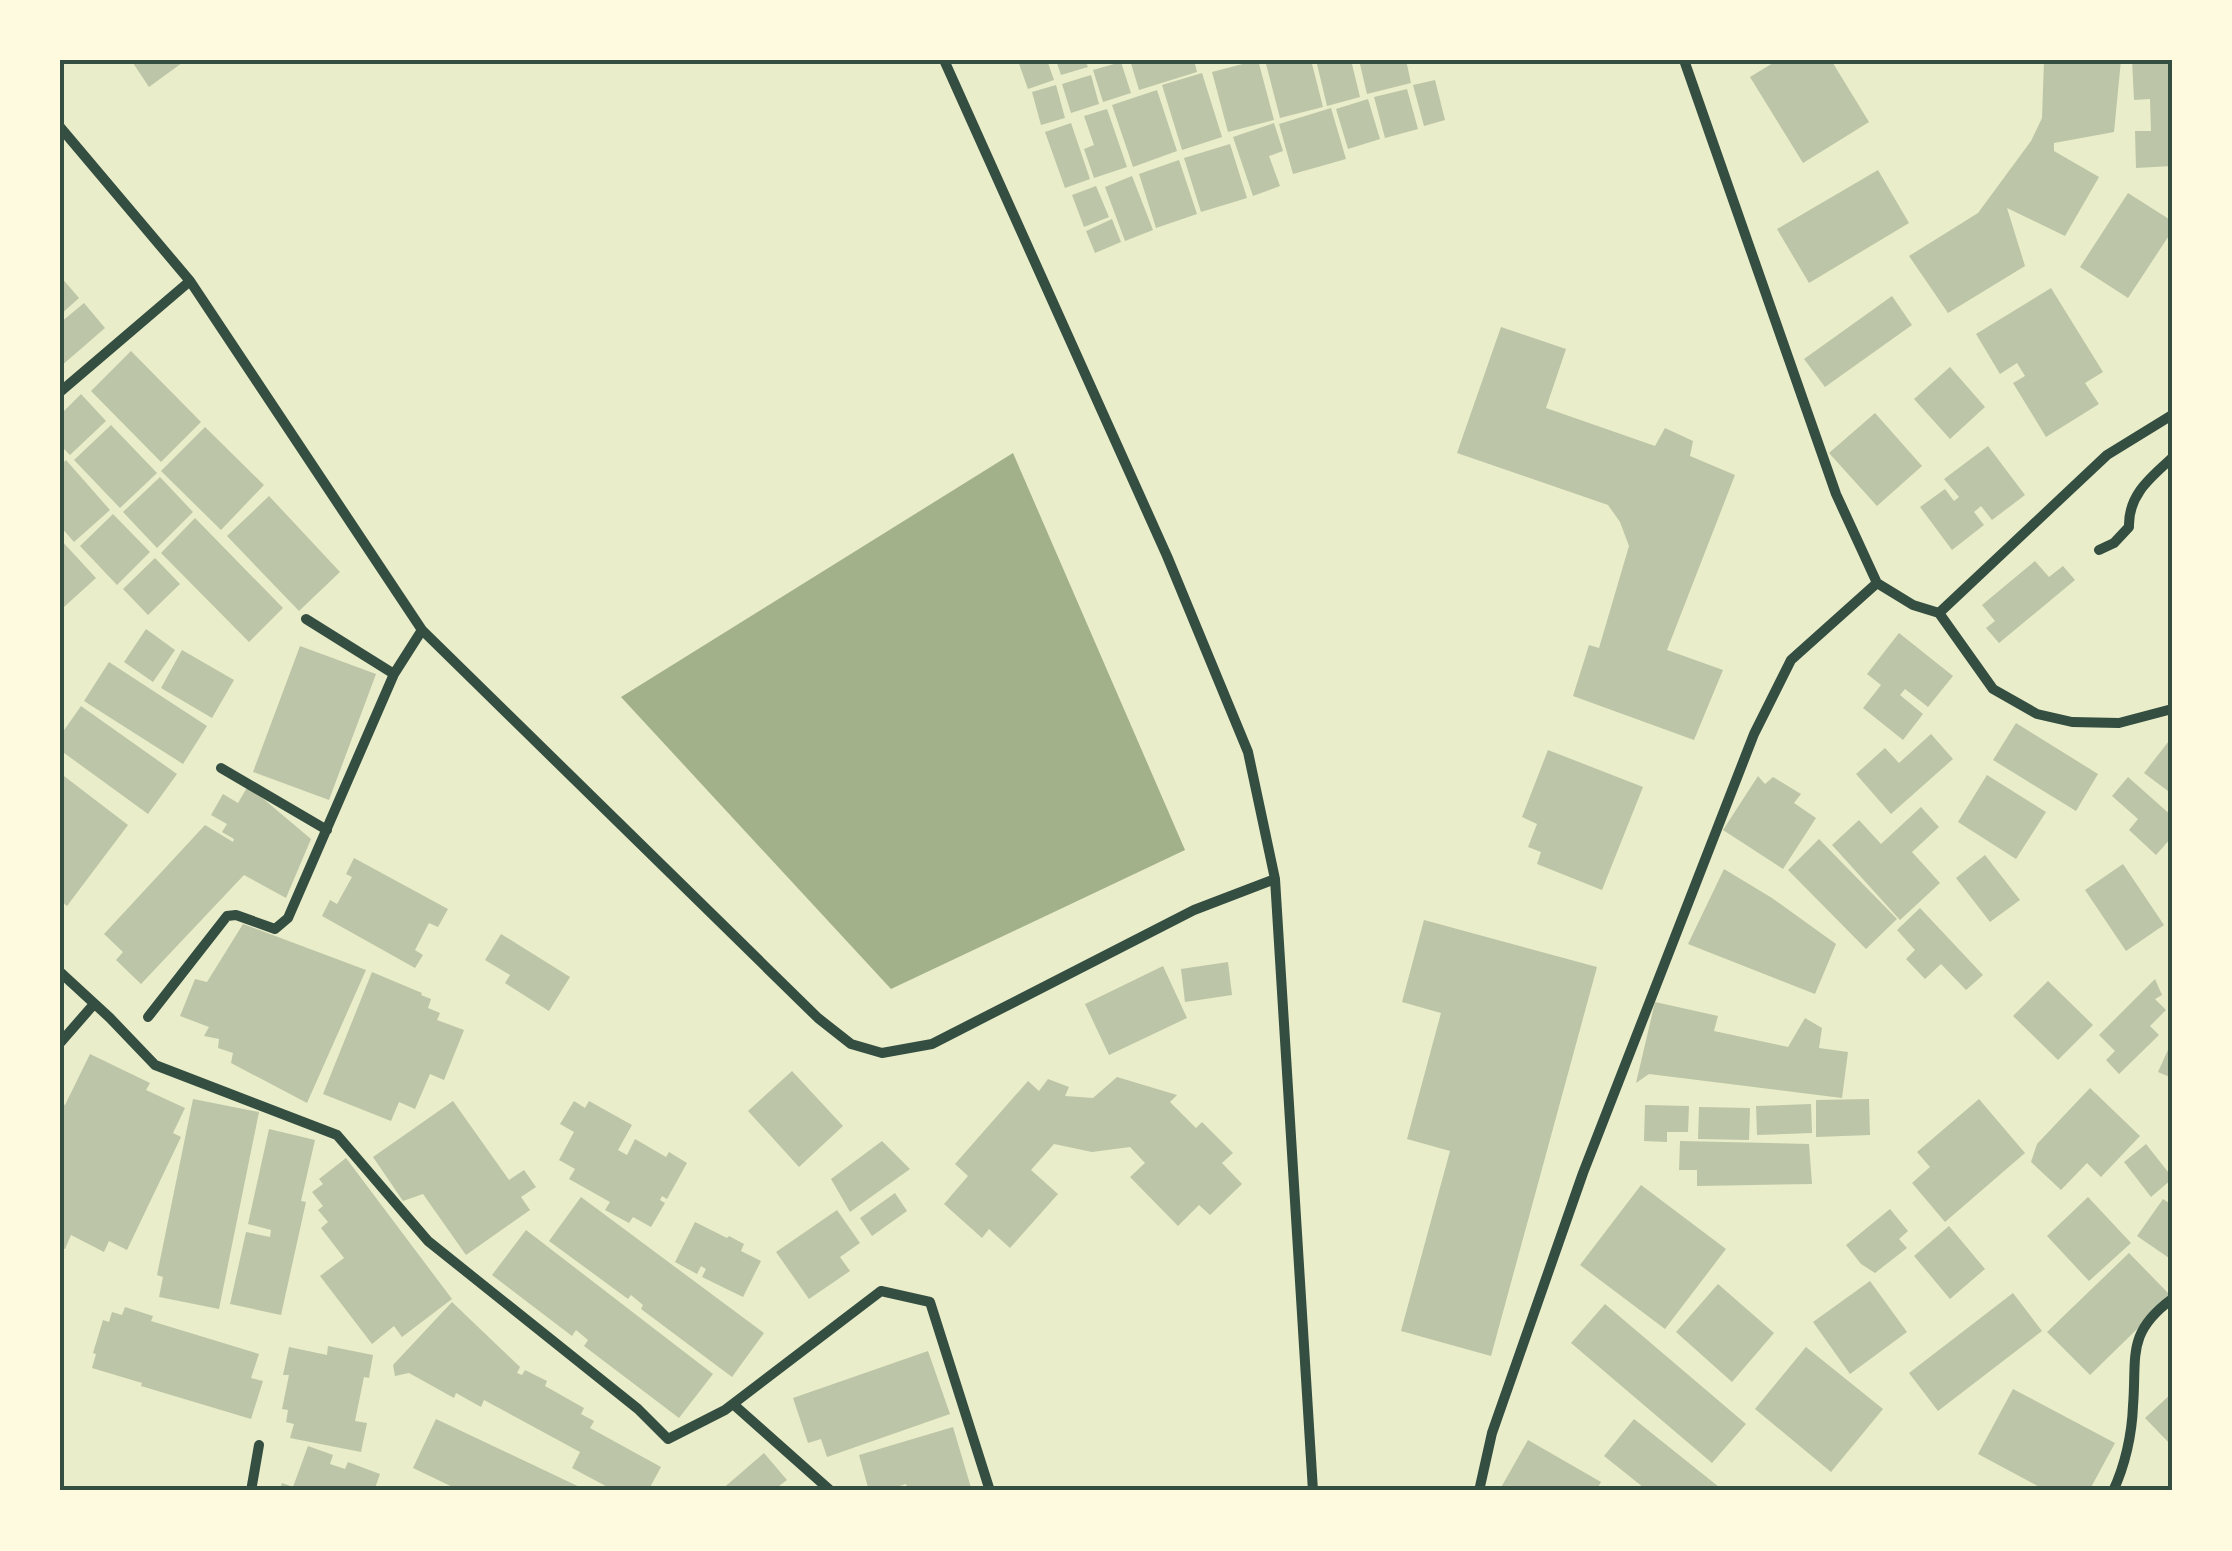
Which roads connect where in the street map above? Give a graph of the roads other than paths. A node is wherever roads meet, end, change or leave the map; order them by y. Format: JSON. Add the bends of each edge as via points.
{"nodes":[{"id":1,"x":944,"y":60,"type":"edge"},
{"id":2,"x":1684,"y":60,"type":"edge"},
{"id":3,"x":60,"y":127,"type":"edge"},
{"id":4,"x":190,"y":280,"type":"junction"},
{"id":5,"x":60,"y":392,"type":"edge"},
{"id":6,"x":2172,"y":414,"type":"edge"},
{"id":7,"x":2172,"y":458,"type":"edge"},
{"id":8,"x":2099,"y":550,"type":"dead end"},
{"id":9,"x":1877,"y":583,"type":"junction"},
{"id":10,"x":1938,"y":613,"type":"junction"},
{"id":11,"x":306,"y":619,"type":"dead end"},
{"id":12,"x":422,"y":630,"type":"junction"},
{"id":13,"x":394,"y":674,"type":"junction"},
{"id":14,"x":2172,"y":710,"type":"edge"},
{"id":15,"x":221,"y":768,"type":"dead end"},
{"id":16,"x":327,"y":830,"type":"junction"},
{"id":17,"x":1276,"y":879,"type":"junction"},
{"id":18,"x":60,"y":972,"type":"edge"},
{"id":19,"x":94,"y":1004,"type":"junction"},
{"id":20,"x":148,"y":1017,"type":"dead end"},
{"id":21,"x":60,"y":1043,"type":"edge"},
{"id":22,"x":2172,"y":1299,"type":"edge"},
{"id":23,"x":734,"y":1404,"type":"junction"},
{"id":24,"x":258,"y":1445,"type":"dead end"},
{"id":25,"x":251,"y":1491,"type":"edge"},
{"id":26,"x":831,"y":1491,"type":"edge"},
{"id":27,"x":990,"y":1491,"type":"edge"},
{"id":28,"x":1313,"y":1491,"type":"edge"},
{"id":29,"x":1479,"y":1491,"type":"edge"},
{"id":30,"x":2113,"y":1491,"type":"edge"}],
"edges":[{"from":1,"to":17,"type":"street","via":[[1248,752]]},
{"from":2,"to":9,"type":"street","via":[[1836,494]]},
{"from":3,"to":4,"type":"street"},
{"from":4,"to":5,"type":"street"},
{"from":4,"to":12,"type":"street"},
{"from":6,"to":10,"type":"street","via":[[2106,455]]},
{"from":7,"to":8,"type":"street","via":[[2135,496],[2129,527]]},
{"from":9,"to":10,"type":"street"},
{"from":9,"to":29,"type":"street","via":[[1791,660],[1754,734],[1583,1173],[1492,1433]]},
{"from":10,"to":14,"type":"street","via":[[1993,689],[2037,714],[2119,723]]},
{"from":11,"to":13,"type":"street"},
{"from":12,"to":13,"type":"street"},
{"from":12,"to":17,"type":"street","via":[[851,1044],[882,1053],[932,1044],[1194,910]]},
{"from":13,"to":16,"type":"street"},
{"from":15,"to":16,"type":"street"},
{"from":16,"to":20,"type":"street","via":[[282,924],[227,916]]},
{"from":17,"to":28,"type":"street"},
{"from":18,"to":19,"type":"street"},
{"from":19,"to":21,"type":"street"},
{"from":19,"to":23,"type":"street","via":[[155,1065],[337,1135],[428,1241],[668,1439]]},
{"from":22,"to":30,"type":"street","via":[[2139,1334],[2134,1408]]},
{"from":23,"to":26,"type":"street"},
{"from":23,"to":27,"type":"street","via":[[881,1291],[930,1302]]},
{"from":24,"to":25,"type":"street"}]}
